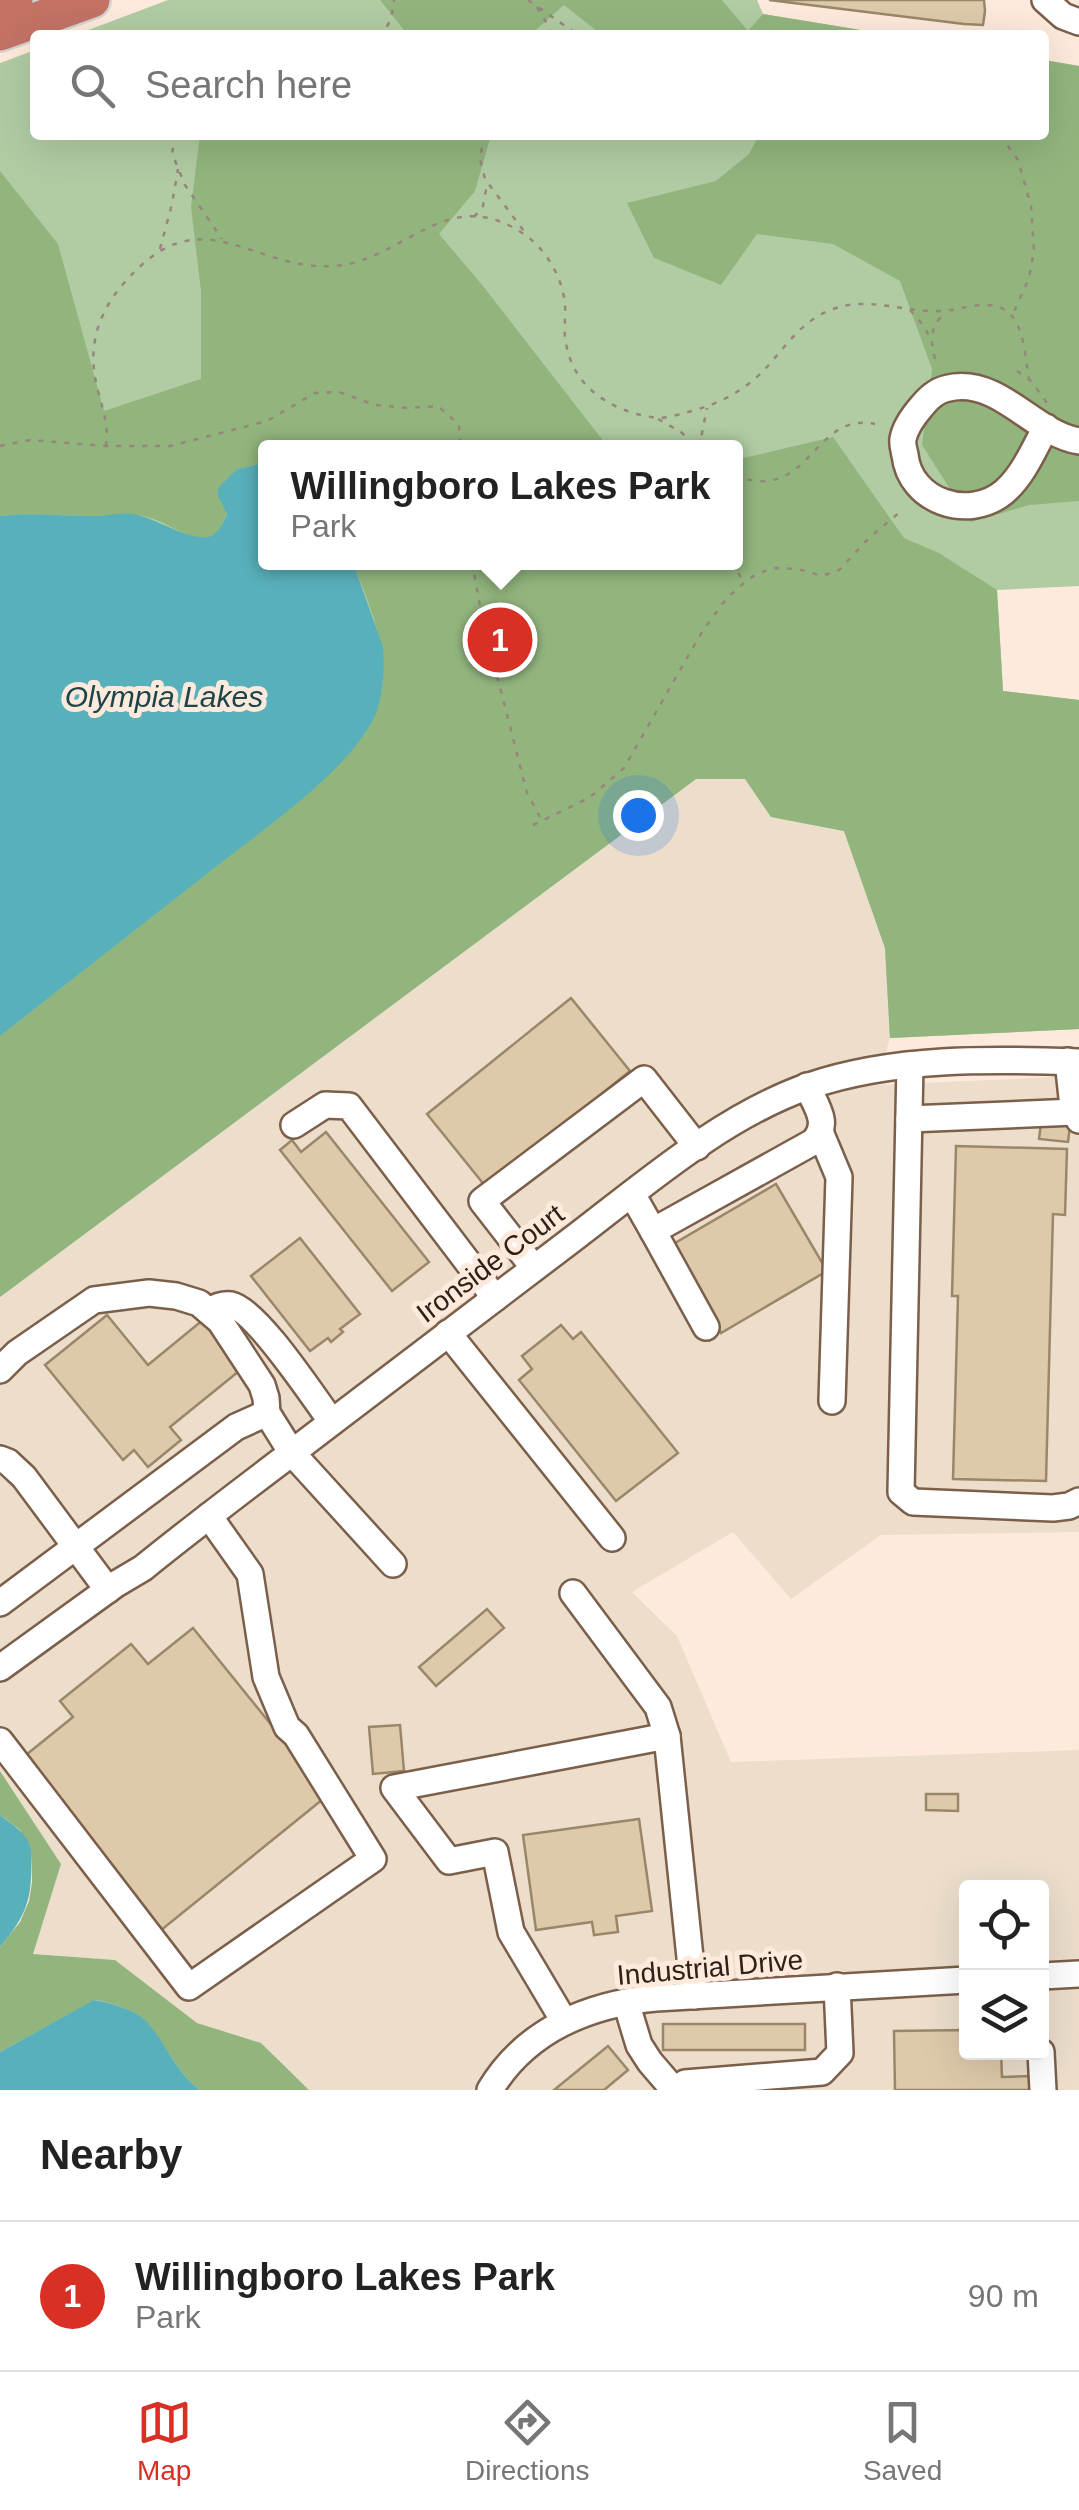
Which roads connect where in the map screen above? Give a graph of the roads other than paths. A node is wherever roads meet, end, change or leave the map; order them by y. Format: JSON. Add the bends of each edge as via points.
{"nodes":[{"id":1,"x":15,"y":0,"type":"edge"},
{"id":2,"x":92,"y":0,"type":"edge"},
{"id":3,"x":1045,"y":0,"type":"edge"},
{"id":4,"x":0,"y":6,"type":"edge"},
{"id":5,"x":1079,"y":22,"type":"edge"},
{"id":6,"x":0,"y":33,"type":"edge"},
{"id":7,"x":1047,"y":415,"type":"junction"},
{"id":8,"x":1079,"y":441,"type":"edge"},
{"id":9,"x":1074,"y":1061,"type":"edge"},
{"id":10,"x":910,"y":1065,"type":"junction"},
{"id":11,"x":807,"y":1086,"type":"junction"},
{"id":12,"x":1077,"y":1116,"type":"edge"},
{"id":13,"x":909,"y":1119,"type":"junction"},
{"id":14,"x":294,"y":1125,"type":"dead end"},
{"id":15,"x":821,"y":1134,"type":"junction"},
{"id":16,"x":697,"y":1147,"type":"junction"},
{"id":17,"x":632,"y":1194,"type":"junction"},
{"id":18,"x":652,"y":1232,"type":"junction"},
{"id":19,"x":534,"y":1268,"type":"junction"},
{"id":20,"x":495,"y":1298,"type":"junction"},
{"id":21,"x":209,"y":1311,"type":"junction"},
{"id":22,"x":706,"y":1327,"type":"dead end"},
{"id":23,"x":448,"y":1333,"type":"junction"},
{"id":24,"x":8,"y":1362,"type":"edge"},
{"id":25,"x":832,"y":1401,"type":"dead end"},
{"id":26,"x":267,"y":1414,"type":"junction"},
{"id":27,"x":332,"y":1422,"type":"junction"},
{"id":28,"x":292,"y":1452,"type":"junction"},
{"id":29,"x":3,"y":1456,"type":"edge"},
{"id":30,"x":1079,"y":1501,"type":"edge"},
{"id":31,"x":208,"y":1516,"type":"junction"},
{"id":32,"x":612,"y":1538,"type":"dead end"},
{"id":33,"x":76,"y":1546,"type":"junction"},
{"id":34,"x":393,"y":1564,"type":"dead end"},
{"id":35,"x":108,"y":1590,"type":"junction"},
{"id":36,"x":573,"y":1594,"type":"dead end"},
{"id":37,"x":0,"y":1602,"type":"edge"},
{"id":38,"x":0,"y":1668,"type":"edge"},
{"id":39,"x":667,"y":1736,"type":"junction"},
{"id":40,"x":0,"y":1741,"type":"edge"},
{"id":41,"x":1079,"y":1974,"type":"edge"},
{"id":42,"x":1049,"y":1976,"type":"edge"},
{"id":43,"x":959,"y":1980,"type":"edge"},
{"id":44,"x":837,"y":1986,"type":"junction"},
{"id":45,"x":694,"y":1996,"type":"junction"},
{"id":46,"x":626,"y":2002,"type":"junction"},
{"id":47,"x":564,"y":2021,"type":"junction"},
{"id":48,"x":1042,"y":2060,"type":"edge"},
{"id":49,"x":823,"y":2081,"type":"edge"},
{"id":50,"x":490,"y":2090,"type":"edge"},
{"id":51,"x":675,"y":2090,"type":"edge"},
{"id":52,"x":1044,"y":2090,"type":"edge"}],
"edges":[{"from":1,"to":4,"type":"highway"},
{"from":2,"to":6,"type":"highway"},
{"from":3,"to":5,"type":"street"},
{"from":7,"to":7,"type":"street","via":[[980,390],[932,394],[903,440],[906,466],[918,487],[940,503],[989,503],[1024,467]]},
{"from":7,"to":8,"type":"street","via":[[1065,439]]},
{"from":9,"to":10,"type":"street","name":"Ironside Court"},
{"from":9,"to":12,"type":"street"},
{"from":10,"to":11,"type":"street","name":"Ironside Court"},
{"from":10,"to":13,"type":"street"},
{"from":11,"to":15,"type":"street","via":[[823,1120]]},
{"from":11,"to":16,"type":"street","name":"Ironside Court"},
{"from":12,"to":13,"type":"street"},
{"from":13,"to":30,"type":"street","via":[[901,1492],[913,1502],[1052,1508]]},
{"from":14,"to":20,"type":"street","via":[[325,1105],[350,1106]]},
{"from":15,"to":18,"type":"street"},
{"from":15,"to":25,"type":"street","via":[[839,1177]]},
{"from":16,"to":17,"type":"street","name":"Ironside Court"},
{"from":16,"to":19,"type":"street","via":[[644,1079],[482,1201]]},
{"from":17,"to":18,"type":"street"},
{"from":17,"to":19,"type":"street","name":"Ironside Court"},
{"from":18,"to":22,"type":"street"},
{"from":19,"to":20,"type":"street","name":"Ironside Court"},
{"from":20,"to":23,"type":"street","name":"Ironside Court"},
{"from":21,"to":24,"type":"street","via":[[176,1296],[94,1300]]},
{"from":21,"to":26,"type":"street","via":[[262,1385]]},
{"from":21,"to":27,"type":"street","via":[[232,1306],[262,1328]]},
{"from":23,"to":27,"type":"street","name":"Ironside Court"},
{"from":23,"to":32,"type":"street"},
{"from":26,"to":28,"type":"street"},
{"from":26,"to":33,"type":"street","via":[[236,1427]]},
{"from":27,"to":28,"type":"street","name":"Ironside Court"},
{"from":28,"to":31,"type":"street","name":"Ironside Court"},
{"from":28,"to":34,"type":"street"},
{"from":29,"to":33,"type":"street"},
{"from":31,"to":35,"type":"street","name":"Ironside Court"},
{"from":31,"to":40,"type":"street","via":[[250,1574],[266,1677],[287,1727],[373,1859],[189,1986]]},
{"from":33,"to":35,"type":"street"},
{"from":33,"to":37,"type":"street"},
{"from":35,"to":38,"type":"street","name":"Ironside Court"},
{"from":36,"to":39,"type":"street","via":[[658,1706]]},
{"from":39,"to":45,"type":"street"},
{"from":39,"to":47,"type":"street","via":[[394,1788],[449,1861],[495,1852],[511,1932]]},
{"from":41,"to":42,"type":"street"},
{"from":43,"to":44,"type":"street","name":"Industrial Drive"},
{"from":44,"to":45,"type":"street","name":"Industrial Drive"},
{"from":44,"to":49,"type":"street","via":[[840,2054]]},
{"from":45,"to":46,"type":"street","name":"Industrial Drive"},
{"from":46,"to":47,"type":"street","name":"Industrial Drive"},
{"from":46,"to":51,"type":"street","via":[[639,2045]]},
{"from":47,"to":50,"type":"street","name":"Industrial Drive","via":[[525,2047]]},
{"from":48,"to":52,"type":"street"},
{"from":49,"to":51,"type":"street","via":[[685,2083]]}]}
